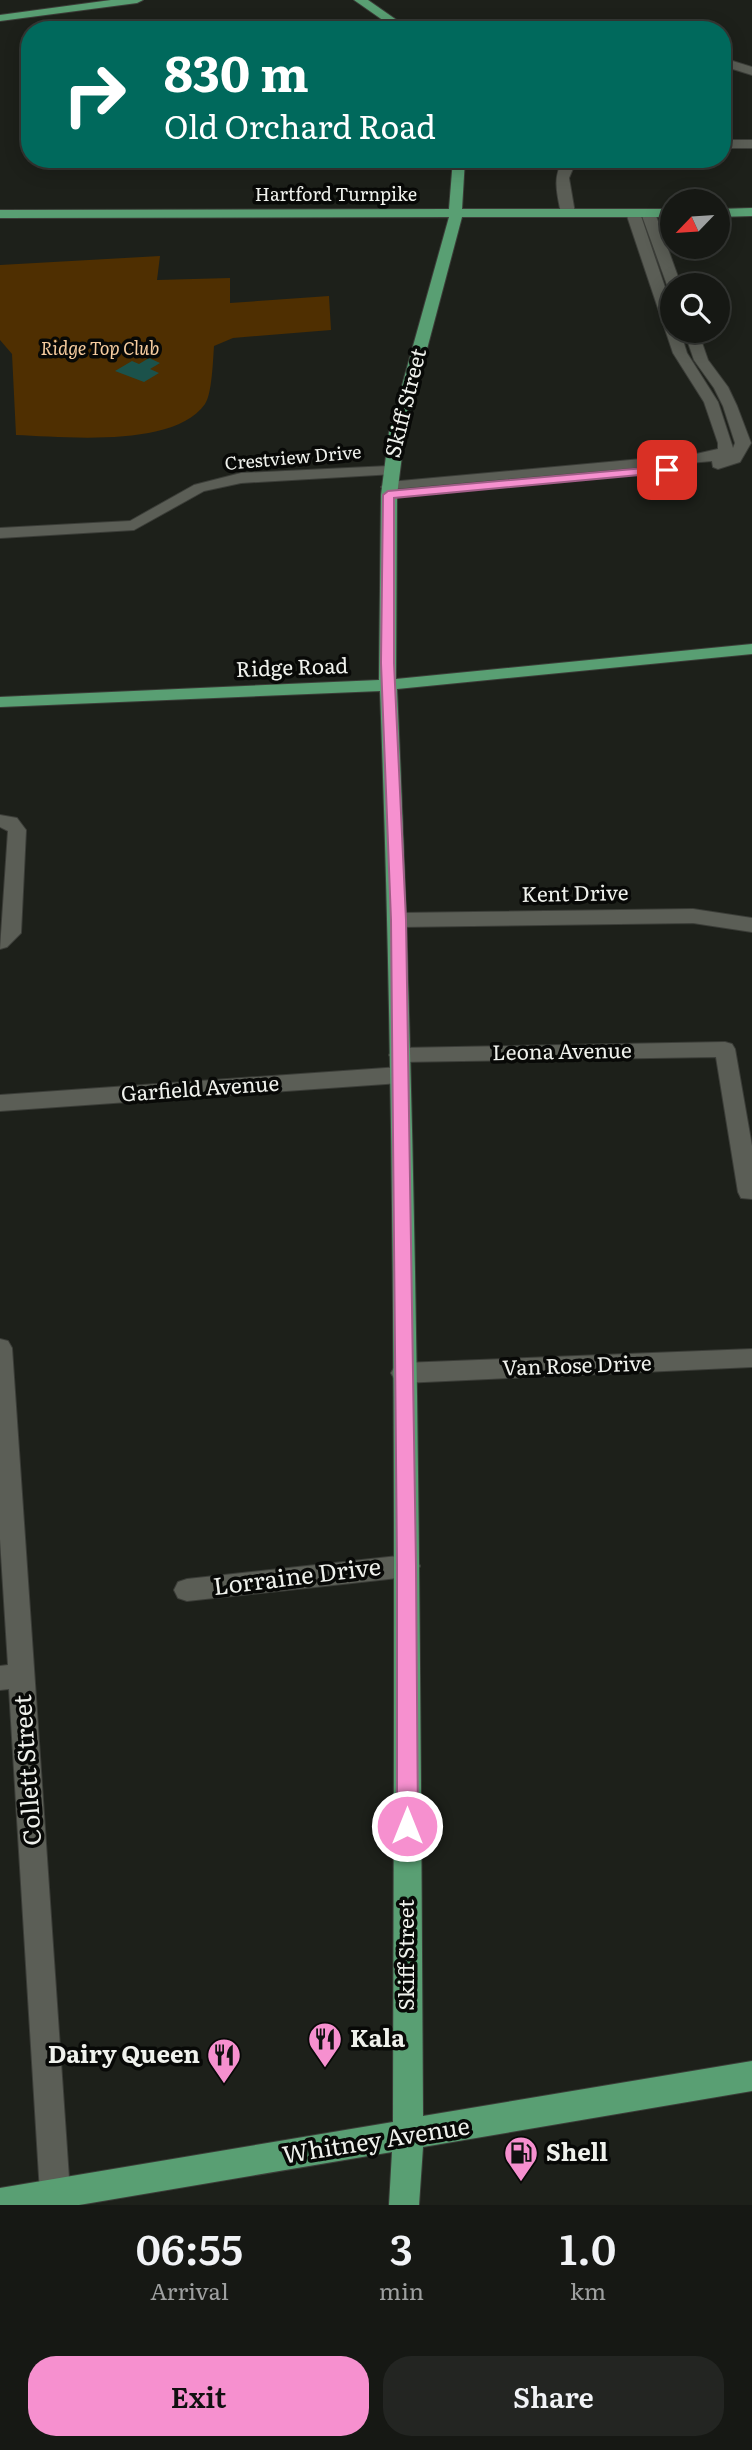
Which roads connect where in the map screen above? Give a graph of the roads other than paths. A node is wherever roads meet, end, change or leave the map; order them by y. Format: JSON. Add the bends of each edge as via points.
{"nodes":[{"id":1,"x":137,"y":0,"type":"edge"},
{"id":2,"x":360,"y":0,"type":"edge"},
{"id":3,"x":0,"y":18,"type":"edge"},
{"id":4,"x":390,"y":21,"type":"edge"},
{"id":5,"x":731,"y":64,"type":"edge"},
{"id":6,"x":752,"y":71,"type":"edge"},
{"id":7,"x":752,"y":144,"type":"edge"},
{"id":8,"x":731,"y":145,"type":"edge"},
{"id":9,"x":458,"y":168,"type":"edge"},
{"id":10,"x":563,"y":168,"type":"edge"},
{"id":11,"x":456,"y":212,"type":"junction"},
{"id":12,"x":730,"y":212,"type":"edge"},
{"id":13,"x":752,"y":212,"type":"edge"},
{"id":14,"x":568,"y":213,"type":"junction"},
{"id":15,"x":640,"y":213,"type":"junction"},
{"id":16,"x":660,"y":213,"type":"edge"},
{"id":17,"x":0,"y":214,"type":"edge"},
{"id":18,"x":668,"y":273,"type":"edge"},
{"id":19,"x":660,"y":286,"type":"edge"},
{"id":20,"x":677,"y":343,"type":"edge"},
{"id":21,"x":695,"y":343,"type":"edge"},
{"id":22,"x":701,"y":359,"type":"junction"},
{"id":23,"x":683,"y":360,"type":"junction"},
{"id":24,"x":732,"y":453,"type":"junction"},
{"id":25,"x":389,"y":485,"type":"junction"},
{"id":26,"x":0,"y":533,"type":"edge"},
{"id":27,"x":752,"y":649,"type":"edge"},
{"id":28,"x":388,"y":685,"type":"junction"},
{"id":29,"x":0,"y":702,"type":"edge"},
{"id":30,"x":5,"y":822,"type":"edge"},
{"id":31,"x":398,"y":920,"type":"junction"},
{"id":32,"x":752,"y":925,"type":"edge"},
{"id":33,"x":0,"y":942,"type":"edge"},
{"id":34,"x":400,"y":1065,"type":"junction"},
{"id":35,"x":0,"y":1103,"type":"edge"},
{"id":36,"x":749,"y":1192,"type":"dead end"},
{"id":37,"x":0,"y":1348,"type":"edge"},
{"id":38,"x":752,"y":1358,"type":"edge"},
{"id":39,"x":403,"y":1373,"type":"junction"},
{"id":40,"x":407,"y":1566,"type":"junction"},
{"id":41,"x":187,"y":1590,"type":"dead end"},
{"id":42,"x":11,"y":1677,"type":"edge"},
{"id":43,"x":752,"y":2076,"type":"edge"},
{"id":44,"x":408,"y":2136,"type":"junction"},
{"id":45,"x":55,"y":2193,"type":"junction"},
{"id":46,"x":0,"y":2203,"type":"edge"},
{"id":47,"x":404,"y":2205,"type":"edge"}],
"edges":[{"from":1,"to":3,"type":"main road"},
{"from":2,"to":4,"type":"main road"},
{"from":5,"to":6,"type":"street"},
{"from":7,"to":8,"type":"street"},
{"from":9,"to":11,"type":"main road","name":"Skiff Street"},
{"from":10,"to":14,"type":"street"},
{"from":11,"to":14,"type":"main road","name":"Hartford Turnpike"},
{"from":11,"to":17,"type":"main road","name":"Hartford Turnpike"},
{"from":11,"to":25,"type":"main road","name":"Skiff Street","via":[[397,432]]},
{"from":12,"to":13,"type":"main road"},
{"from":14,"to":15,"type":"main road","name":"Hartford Turnpike"},
{"from":15,"to":16,"type":"main road","name":"Hartford Turnpike"},
{"from":15,"to":18,"type":"street"},
{"from":15,"to":19,"type":"street"},
{"from":20,"to":23,"type":"street"},
{"from":21,"to":22,"type":"street"},
{"from":22,"to":23,"type":"street"},
{"from":22,"to":24,"type":"street","via":[[730,405],[743,443]]},
{"from":23,"to":24,"type":"street","via":[[711,402]]},
{"from":24,"to":25,"type":"street","name":"Crestview Drive","via":[[735,459],[715,465]]},
{"from":25,"to":26,"type":"street","name":"Crestview Drive","via":[[241,478],[199,488],[134,525]]},
{"from":25,"to":28,"type":"main road","name":"Skiff Street"},
{"from":27,"to":28,"type":"main road","name":"Ridge Road"},
{"from":28,"to":29,"type":"main road","name":"Ridge Road"},
{"from":28,"to":31,"type":"main road","name":"Skiff Street"},
{"from":30,"to":33,"type":"street","via":[[17,830],[11,933]]},
{"from":31,"to":32,"type":"street","name":"Kent Drive","via":[[693,916]]},
{"from":31,"to":34,"type":"main road","name":"Skiff Street"},
{"from":34,"to":35,"type":"street","name":"Garfield Avenue"},
{"from":34,"to":36,"type":"street","name":"Leona Avenue","via":[[725,1049]]},
{"from":34,"to":39,"type":"main road","name":"Skiff Street"},
{"from":37,"to":42,"type":"street","name":"Collett Street"},
{"from":38,"to":39,"type":"street","name":"Van Rose Drive"},
{"from":39,"to":40,"type":"main road","name":"Skiff Street"},
{"from":40,"to":41,"type":"street","name":"Lorraine Drive"},
{"from":40,"to":44,"type":"main road","name":"Skiff Street"},
{"from":42,"to":45,"type":"street","name":"Collett Street"},
{"from":43,"to":44,"type":"main road","name":"Whitney Avenue"},
{"from":44,"to":45,"type":"main road","name":"Whitney Avenue"},
{"from":44,"to":47,"type":"main road","name":"Skiff Street"},
{"from":45,"to":46,"type":"main road","name":"Whitney Avenue"}]}
